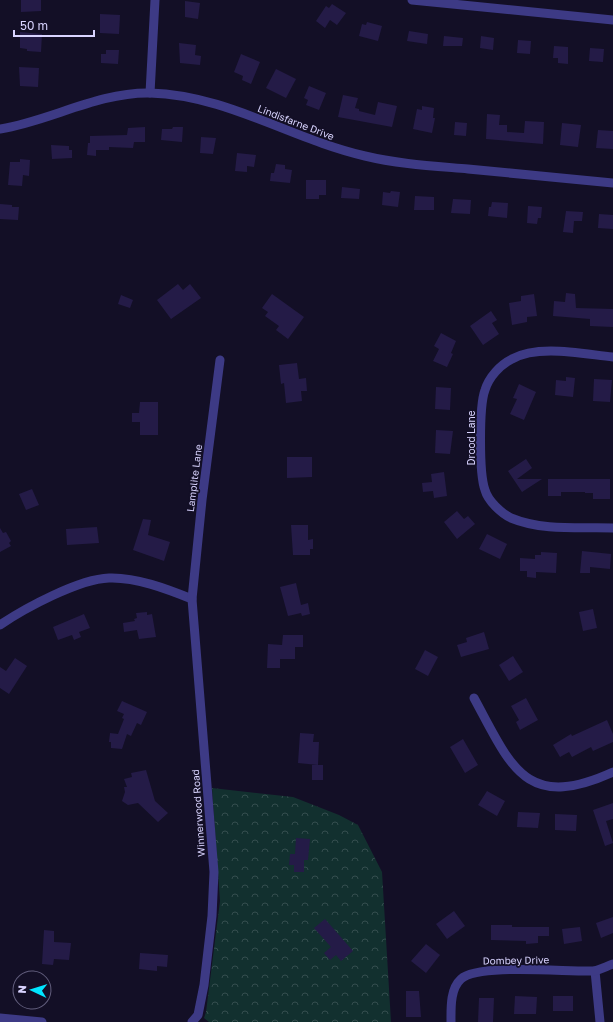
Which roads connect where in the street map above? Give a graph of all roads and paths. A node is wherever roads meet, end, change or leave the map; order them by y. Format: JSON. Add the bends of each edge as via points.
{"nodes":[{"id":1,"x":156,"y":0,"type":"edge"},
{"id":2,"x":412,"y":0,"type":"edge"},
{"id":3,"x":613,"y":20,"type":"edge"},
{"id":4,"x":150,"y":93,"type":"junction"},
{"id":5,"x":0,"y":129,"type":"edge"},
{"id":6,"x":613,"y":183,"type":"edge"},
{"id":7,"x":613,"y":357,"type":"edge"},
{"id":8,"x":220,"y":360,"type":"dead end"},
{"id":9,"x":613,"y":528,"type":"edge"},
{"id":10,"x":192,"y":599,"type":"junction"},
{"id":11,"x":0,"y":625,"type":"edge"},
{"id":12,"x":474,"y":698,"type":"dead end"},
{"id":13,"x":613,"y":772,"type":"edge"},
{"id":14,"x":613,"y":964,"type":"edge"},
{"id":15,"x":595,"y":971,"type":"junction"},
{"id":16,"x":0,"y":1018,"type":"edge"},
{"id":17,"x":42,"y":1022,"type":"edge"},
{"id":18,"x":192,"y":1022,"type":"edge"},
{"id":19,"x":450,"y":1022,"type":"edge"},
{"id":20,"x":600,"y":1022,"type":"edge"}],
"edges":[{"from":1,"to":4,"type":"street"},
{"from":2,"to":3,"type":"street"},
{"from":4,"to":5,"type":"street","name":"Lindisfarne Drive","via":[[88,104],[36,121]]},
{"from":4,"to":6,"type":"street","name":"Lindisfarne Drive","via":[[223,105],[309,140],[365,156],[408,164]]},
{"from":7,"to":9,"type":"street","name":"Drood Lane","via":[[540,351],[520,354],[499,368],[488,383],[483,399],[482,433],[485,491],[502,512],[510,517],[543,526]]},
{"from":8,"to":10,"type":"street","name":"Lamplite Lane"},
{"from":10,"to":11,"type":"street","via":[[148,584],[109,578],[78,585],[20,612]]},
{"from":10,"to":18,"type":"street","name":"Winnerwood Road","via":[[214,872],[205,978],[198,1015]]},
{"from":12,"to":13,"type":"street","via":[[507,758],[529,779],[546,785],[567,787],[591,782]]},
{"from":14,"to":15,"type":"street","name":"Dombey Drive"},
{"from":15,"to":19,"type":"street","name":"Dombey Drive","via":[[490,970],[472,973],[456,984]]},
{"from":15,"to":20,"type":"street"},
{"from":16,"to":17,"type":"street"}]}
